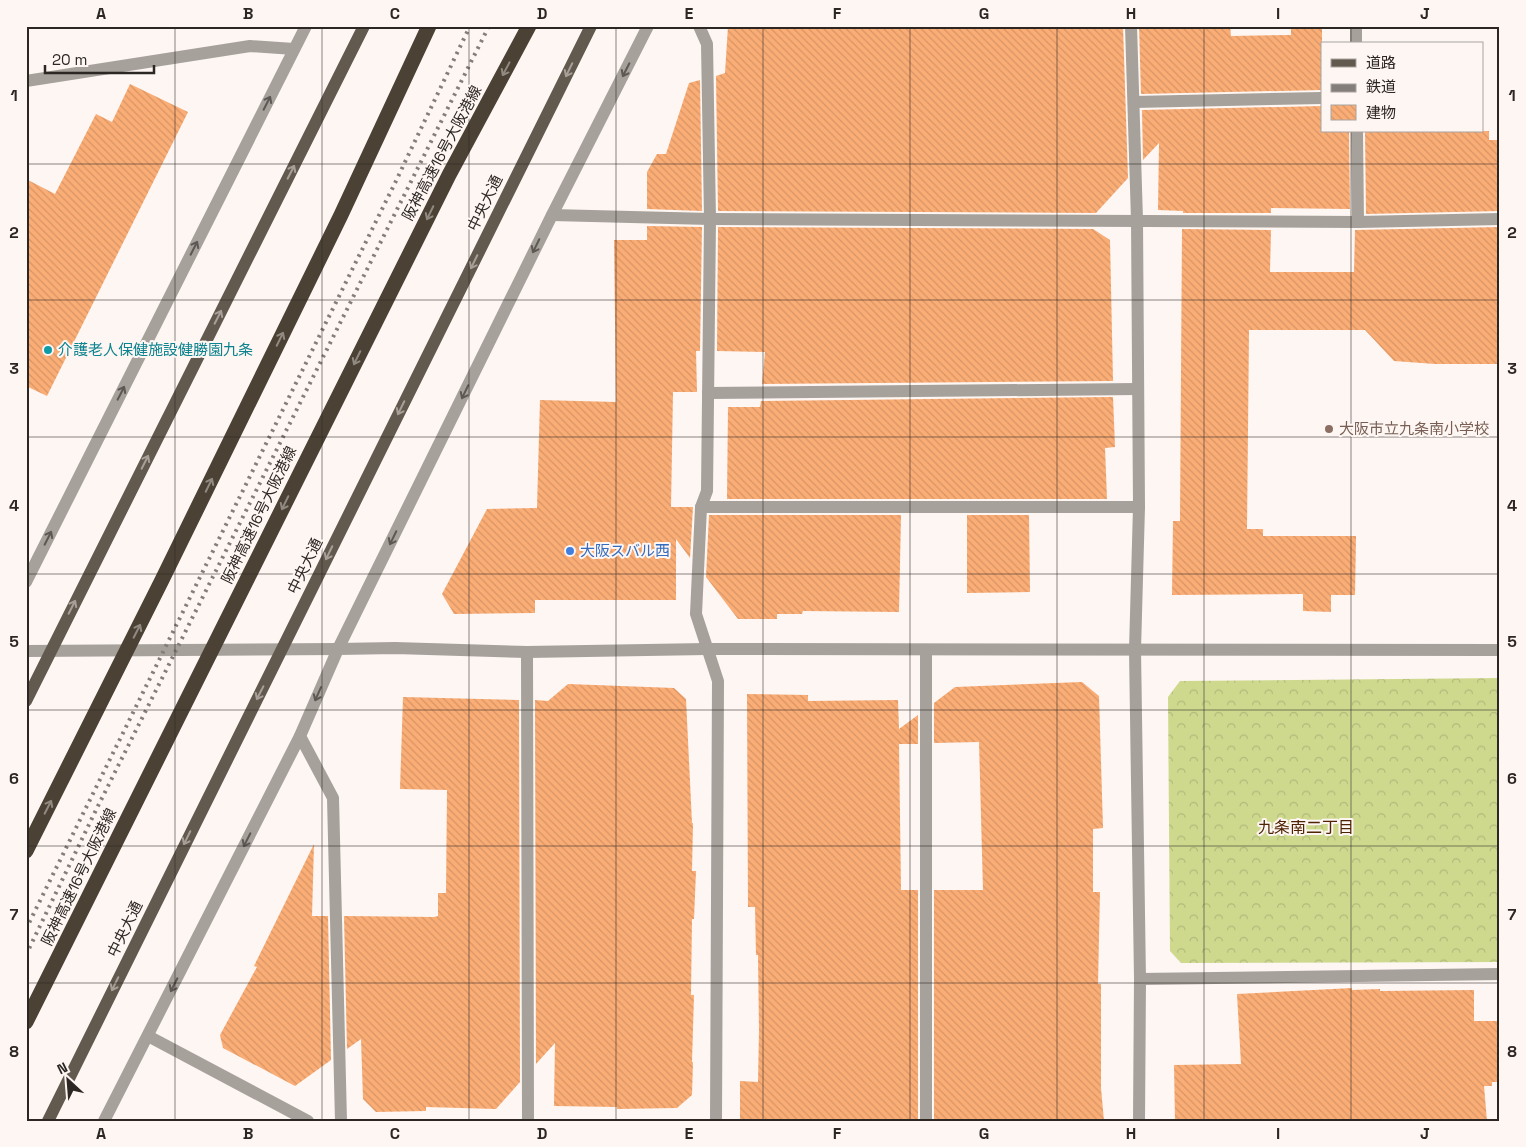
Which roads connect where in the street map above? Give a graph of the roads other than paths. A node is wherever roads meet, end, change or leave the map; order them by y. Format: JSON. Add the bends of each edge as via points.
{"nodes":[{"id":1,"x":306,"y":26,"type":"edge"},
{"id":2,"x":364,"y":26,"type":"edge"},
{"id":3,"x":429,"y":26,"type":"edge"},
{"id":4,"x":529,"y":26,"type":"edge"},
{"id":5,"x":591,"y":26,"type":"edge"},
{"id":6,"x":648,"y":26,"type":"edge"},
{"id":7,"x":699,"y":26,"type":"edge"},
{"id":8,"x":1131,"y":26,"type":"edge"},
{"id":9,"x":1356,"y":26,"type":"edge"},
{"id":10,"x":1356,"y":42,"type":"edge"},
{"id":11,"x":294,"y":49,"type":"junction"},
{"id":12,"x":26,"y":81,"type":"edge"},
{"id":13,"x":1321,"y":98,"type":"edge"},
{"id":14,"x":1134,"y":102,"type":"junction"},
{"id":15,"x":1357,"y":132,"type":"edge"},
{"id":16,"x":552,"y":215,"type":"junction"},
{"id":17,"x":710,"y":219,"type":"junction"},
{"id":18,"x":1500,"y":219,"type":"edge"},
{"id":19,"x":1136,"y":220,"type":"junction"},
{"id":20,"x":1358,"y":222,"type":"junction"},
{"id":21,"x":1137,"y":389,"type":"junction"},
{"id":22,"x":708,"y":393,"type":"junction"},
{"id":23,"x":701,"y":507,"type":"junction"},
{"id":24,"x":1138,"y":507,"type":"junction"},
{"id":25,"x":26,"y":582,"type":"edge"},
{"id":26,"x":281,"y":649,"type":"junction"},
{"id":27,"x":338,"y":649,"type":"junction"},
{"id":28,"x":706,"y":649,"type":"junction"},
{"id":29,"x":926,"y":650,"type":"junction"},
{"id":30,"x":1135,"y":650,"type":"junction"},
{"id":31,"x":1500,"y":650,"type":"edge"},
{"id":32,"x":26,"y":651,"type":"edge"},
{"id":33,"x":50,"y":651,"type":"junction"},
{"id":34,"x":527,"y":652,"type":"junction"},
{"id":35,"x":26,"y":700,"type":"edge"},
{"id":36,"x":300,"y":736,"type":"junction"},
{"id":37,"x":26,"y":851,"type":"edge"},
{"id":38,"x":1500,"y":974,"type":"edge"},
{"id":39,"x":1140,"y":979,"type":"junction"},
{"id":40,"x":26,"y":1022,"type":"edge"},
{"id":41,"x":148,"y":1036,"type":"junction"},
{"id":42,"x":48,"y":1121,"type":"edge"},
{"id":43,"x":104,"y":1121,"type":"edge"},
{"id":44,"x":308,"y":1121,"type":"edge"},
{"id":45,"x":341,"y":1121,"type":"edge"},
{"id":46,"x":528,"y":1121,"type":"edge"},
{"id":47,"x":716,"y":1121,"type":"edge"},
{"id":48,"x":926,"y":1121,"type":"edge"},
{"id":49,"x":1139,"y":1121,"type":"edge"}],
"edges":[{"from":1,"to":11,"type":"street"},
{"from":33,"to":2,"type":"main road","one_way":true},
{"from":37,"to":3,"type":"highway","one_way":true,"via":[[341,216]]},
{"from":4,"to":40,"type":"highway","name":"阪神高速16号大阪港線","one_way":true,"via":[[449,174]]},
{"from":5,"to":26,"type":"main road","name":"中央大通","one_way":true},
{"from":6,"to":16,"type":"street","one_way":true},
{"from":7,"to":17,"type":"street","via":[[708,44]]},
{"from":8,"to":14,"type":"street"},
{"from":9,"to":10,"type":"street"},
{"from":11,"to":12,"type":"street","via":[[250,46]]},
{"from":25,"to":11,"type":"street","one_way":true},
{"from":13,"to":14,"type":"street"},
{"from":14,"to":19,"type":"street"},
{"from":15,"to":20,"type":"street"},
{"from":16,"to":17,"type":"street"},
{"from":16,"to":27,"type":"street","one_way":true},
{"from":17,"to":19,"type":"street"},
{"from":17,"to":22,"type":"street"},
{"from":18,"to":20,"type":"street"},
{"from":19,"to":20,"type":"street"},
{"from":19,"to":21,"type":"street"},
{"from":21,"to":22,"type":"street"},
{"from":21,"to":24,"type":"street"},
{"from":22,"to":23,"type":"street","via":[[707,491]]},
{"from":23,"to":24,"type":"street"},
{"from":23,"to":28,"type":"street","via":[[696,614]]},
{"from":24,"to":30,"type":"street"},
{"from":26,"to":27,"type":"street"},
{"from":26,"to":33,"type":"street"},
{"from":26,"to":42,"type":"main road","name":"中央大通","one_way":true},
{"from":27,"to":34,"type":"street"},
{"from":27,"to":36,"type":"street","one_way":true},
{"from":28,"to":29,"type":"street"},
{"from":28,"to":34,"type":"street"},
{"from":28,"to":47,"type":"street","via":[[718,681]]},
{"from":29,"to":30,"type":"street"},
{"from":29,"to":48,"type":"street"},
{"from":30,"to":31,"type":"street"},
{"from":30,"to":39,"type":"street"},
{"from":32,"to":33,"type":"street"},
{"from":33,"to":35,"type":"main road"},
{"from":34,"to":46,"type":"street"},
{"from":36,"to":41,"type":"street","one_way":true},
{"from":36,"to":45,"type":"street","via":[[333,798]]},
{"from":38,"to":39,"type":"street"},
{"from":39,"to":49,"type":"street"},
{"from":41,"to":43,"type":"street"},
{"from":41,"to":44,"type":"street"}]}
